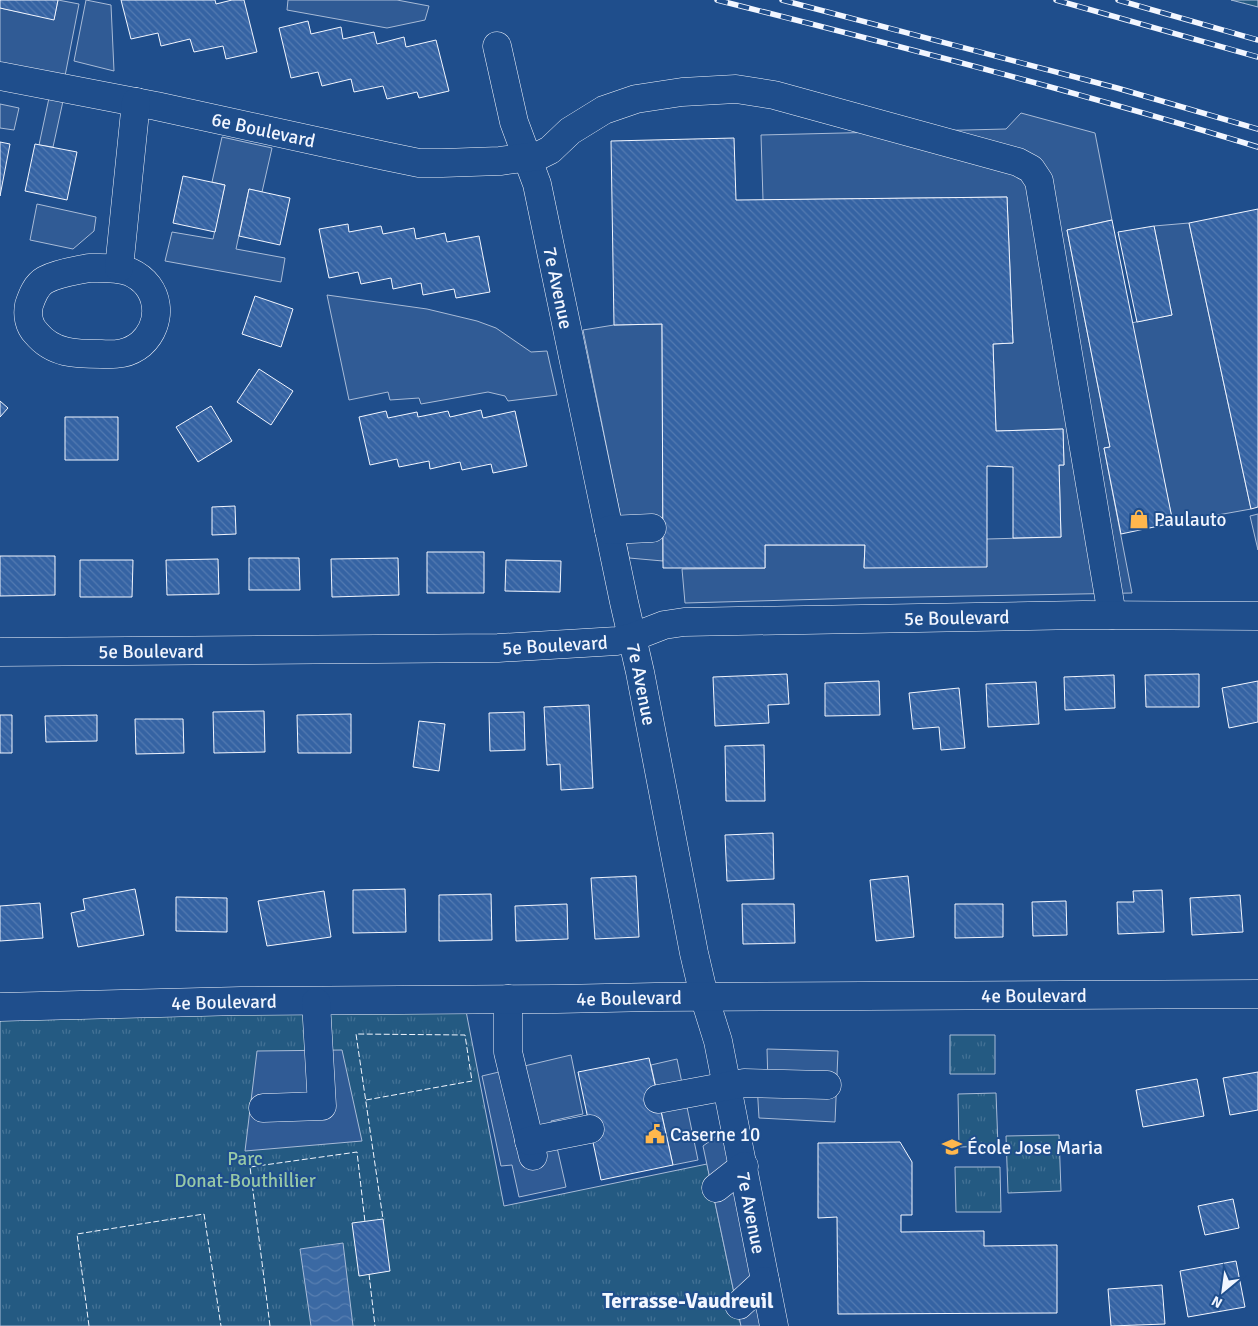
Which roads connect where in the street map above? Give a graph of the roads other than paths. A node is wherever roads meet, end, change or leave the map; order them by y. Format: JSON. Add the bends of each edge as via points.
{"nodes":[{"id":1,"x":497,"y":46,"type":"dead end"},
{"id":2,"x":0,"y":76,"type":"edge"},
{"id":3,"x":136,"y":102,"type":"junction"},
{"id":4,"x":528,"y":158,"type":"junction"},
{"id":5,"x":119,"y":268,"type":"junction"},
{"id":6,"x":652,"y":528,"type":"dead end"},
{"id":7,"x":609,"y":530,"type":"junction"},
{"id":8,"x":1112,"y":615,"type":"junction"},
{"id":9,"x":1258,"y":616,"type":"edge"},
{"id":10,"x":633,"y":637,"type":"junction"},
{"id":11,"x":0,"y":652,"type":"edge"},
{"id":12,"x":1258,"y":994,"type":"edge"},
{"id":13,"x":704,"y":996,"type":"junction"},
{"id":14,"x":508,"y":999,"type":"junction"},
{"id":15,"x":316,"y":1002,"type":"junction"},
{"id":16,"x":0,"y":1007,"type":"edge"},
{"id":17,"x":827,"y":1085,"type":"dead end"},
{"id":18,"x":727,"y":1086,"type":"junction"},
{"id":19,"x":658,"y":1099,"type":"dead end"},
{"id":20,"x":263,"y":1108,"type":"dead end"},
{"id":21,"x":590,"y":1129,"type":"dead end"},
{"id":22,"x":744,"y":1166,"type":"junction"},
{"id":23,"x":716,"y":1188,"type":"dead end"},
{"id":24,"x":766,"y":1281,"type":"junction"},
{"id":25,"x":739,"y":1305,"type":"dead end"},
{"id":26,"x":774,"y":1326,"type":"edge"}],
"edges":[{"from":1,"to":4,"type":"street","name":"7e Avenue","via":[[514,122]]},
{"from":2,"to":3,"type":"street","name":"6e Boulevard"},
{"from":3,"to":4,"type":"street","name":"6e Boulevard","via":[[413,162],[442,164]]},
{"from":3,"to":5,"type":"street"},
{"from":4,"to":7,"type":"street","name":"7e Avenue","via":[[537,184]]},
{"from":4,"to":8,"type":"street","name":"6e Boulevard","via":[[550,150],[570,131],[604,110],[636,99],[736,89],[774,95],[1006,157],[1031,169],[1041,190]]},
{"from":5,"to":5,"type":"street","via":[[141,278],[151,291],[156,304],[156,320],[149,337],[135,349],[119,354],[75,354],[56,350],[41,341],[31,328],[28,312],[33,293],[44,281],[89,268]]},
{"from":6,"to":7,"type":"street"},
{"from":7,"to":10,"type":"street","name":"7e Avenue"},
{"from":8,"to":9,"type":"street","name":"5e Boulevard"},
{"from":8,"to":10,"type":"street","name":"5e Boulevard","via":[[684,622],[664,625]]},
{"from":10,"to":11,"type":"street","name":"5e Boulevard","via":[[600,643],[498,648]]},
{"from":10,"to":13,"type":"street","name":"7e Avenue"},
{"from":12,"to":13,"type":"street","name":"4e Boulevard"},
{"from":13,"to":14,"type":"street","name":"4e Boulevard"},
{"from":13,"to":18,"type":"street","name":"7e Avenue"},
{"from":14,"to":15,"type":"street","name":"4e Boulevard"},
{"from":14,"to":21,"type":"street","via":[[508,1052],[531,1148]]},
{"from":15,"to":16,"type":"street","name":"4e Boulevard"},
{"from":15,"to":20,"type":"street","via":[[322,1106]]},
{"from":17,"to":18,"type":"street","via":[[744,1083]]},
{"from":18,"to":19,"type":"street"},
{"from":18,"to":22,"type":"street","name":"7e Avenue"},
{"from":22,"to":23,"type":"street"},
{"from":22,"to":24,"type":"street","name":"7e Avenue"},
{"from":24,"to":25,"type":"street"},
{"from":24,"to":26,"type":"street","name":"7e Avenue"}]}
